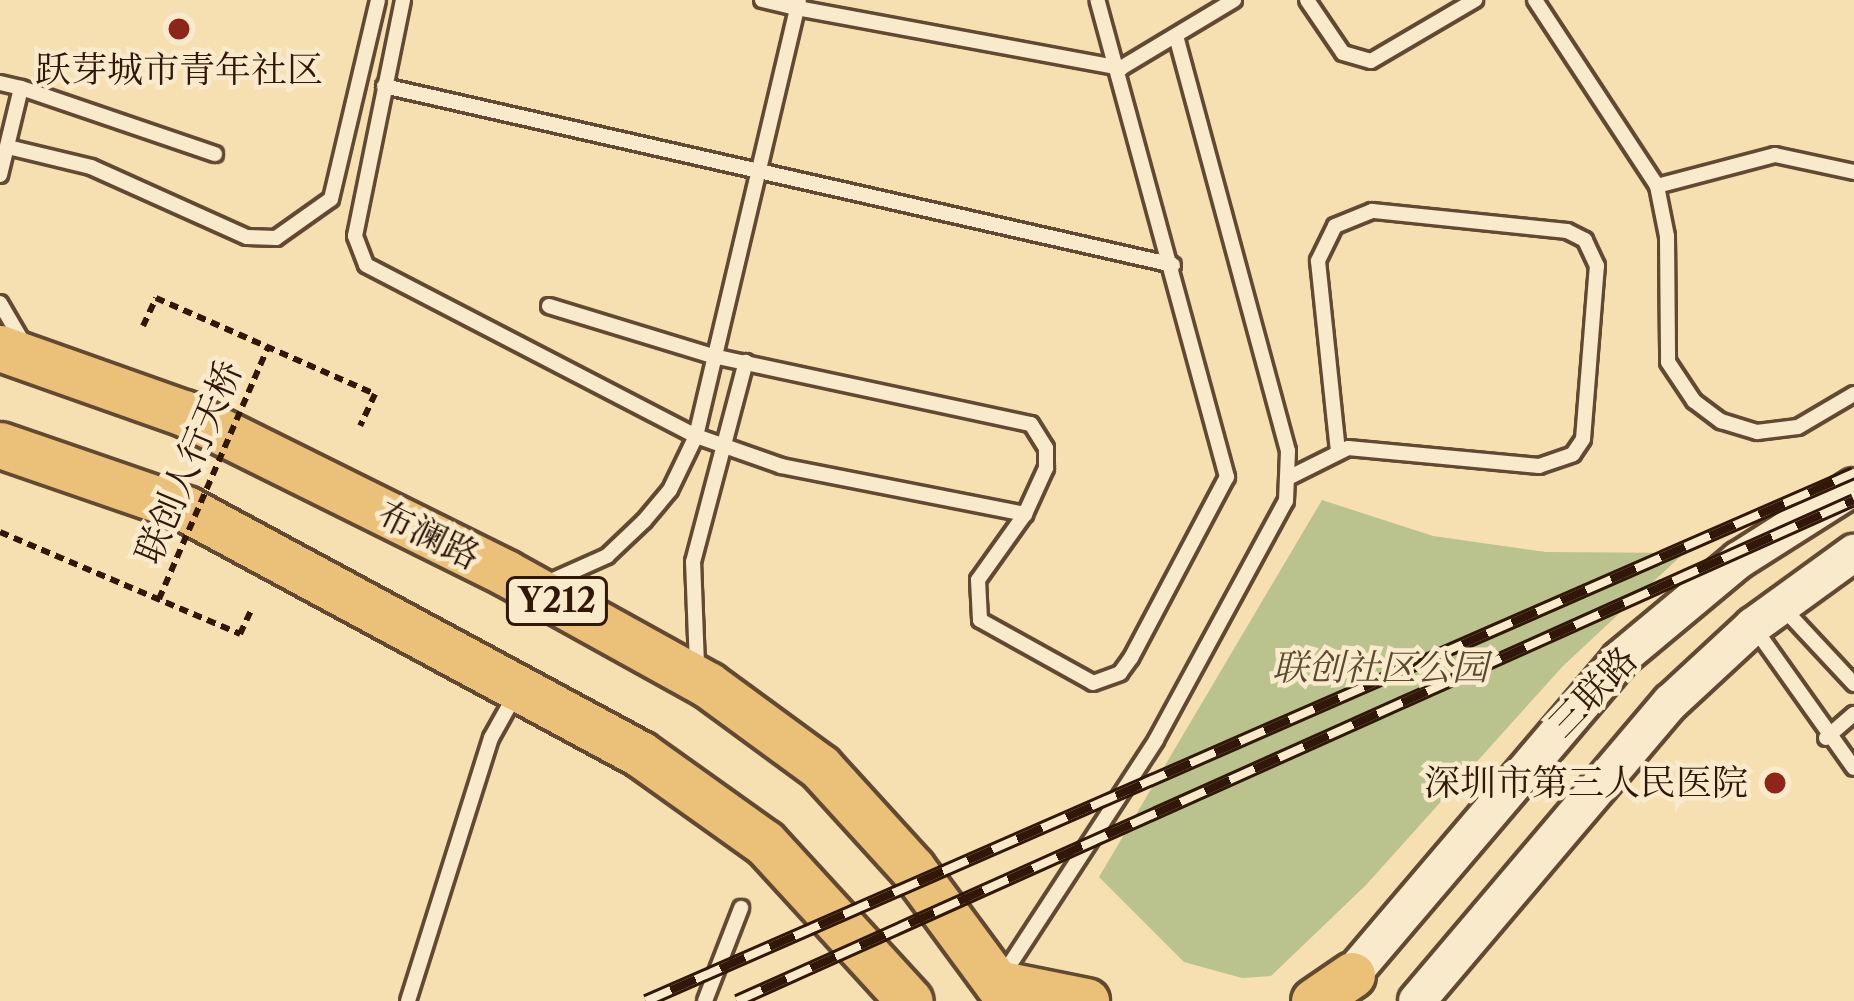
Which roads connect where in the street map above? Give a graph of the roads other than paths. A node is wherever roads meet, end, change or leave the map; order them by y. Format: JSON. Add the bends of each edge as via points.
{"nodes":[{"id":1,"x":377,"y":0,"type":"edge"},
{"id":2,"x":403,"y":0,"type":"edge"},
{"id":3,"x":762,"y":0,"type":"edge"},
{"id":4,"x":1097,"y":0,"type":"edge"},
{"id":5,"x":1234,"y":0,"type":"edge"},
{"id":6,"x":1307,"y":0,"type":"edge"},
{"id":7,"x":1475,"y":0,"type":"edge"},
{"id":8,"x":1535,"y":0,"type":"edge"},
{"id":9,"x":798,"y":4,"type":"edge"},
{"id":10,"x":1176,"y":36,"type":"junction"},
{"id":11,"x":1121,"y":68,"type":"junction"},
{"id":12,"x":0,"y":82,"type":"edge"},
{"id":13,"x":384,"y":86,"type":"junction"},
{"id":14,"x":21,"y":88,"type":"junction"},
{"id":15,"x":8,"y":147,"type":"junction"},
{"id":16,"x":215,"y":154,"type":"dead end"},
{"id":17,"x":1854,"y":172,"type":"edge"},
{"id":18,"x":757,"y":173,"type":"junction"},
{"id":19,"x":0,"y":175,"type":"edge"},
{"id":20,"x":1657,"y":186,"type":"junction"},
{"id":21,"x":1173,"y":265,"type":"junction"},
{"id":22,"x":0,"y":303,"type":"edge"},
{"id":23,"x":549,"y":306,"type":"dead end"},
{"id":24,"x":16,"y":353,"type":"edge"},
{"id":25,"x":713,"y":356,"type":"junction"},
{"id":26,"x":746,"y":362,"type":"junction"},
{"id":27,"x":1854,"y":394,"type":"edge"},
{"id":28,"x":695,"y":436,"type":"junction"},
{"id":29,"x":0,"y":445,"type":"edge"},
{"id":30,"x":726,"y":447,"type":"junction"},
{"id":31,"x":1339,"y":451,"type":"junction"},
{"id":32,"x":1290,"y":477,"type":"junction"},
{"id":33,"x":1854,"y":487,"type":"edge"},
{"id":34,"x":1025,"y":514,"type":"junction"},
{"id":35,"x":1854,"y":553,"type":"edge"},
{"id":36,"x":530,"y":586,"type":"junction"},
{"id":37,"x":1767,"y":616,"type":"junction"},
{"id":38,"x":521,"y":683,"type":"junction"},
{"id":39,"x":1854,"y":684,"type":"edge"},
{"id":40,"x":708,"y":685,"type":"junction"},
{"id":41,"x":1854,"y":714,"type":"edge"},
{"id":42,"x":1826,"y":738,"type":"junction"},
{"id":43,"x":1854,"y":768,"type":"edge"},
{"id":44,"x":741,"y":908,"type":"dead end"},
{"id":45,"x":1341,"y":988,"type":"edge"},
{"id":46,"x":1004,"y":992,"type":"edge"},
{"id":47,"x":408,"y":1001,"type":"edge"},
{"id":48,"x":705,"y":1001,"type":"edge"},
{"id":49,"x":910,"y":1001,"type":"edge"},
{"id":50,"x":1086,"y":1001,"type":"edge"},
{"id":51,"x":1314,"y":1001,"type":"edge"},
{"id":52,"x":1417,"y":1001,"type":"edge"}],
"edges":[{"from":1,"to":15,"type":"lane","via":[[331,199],[276,238],[247,237],[92,167]]},
{"from":2,"to":13,"type":"lane"},
{"from":3,"to":9,"type":"lane"},
{"from":4,"to":11,"type":"lane"},
{"from":5,"to":10,"type":"lane"},
{"from":6,"to":7,"type":"lane","via":[[1342,53],[1371,62]]},
{"from":8,"to":20,"type":"lane"},
{"from":9,"to":11,"type":"lane"},
{"from":9,"to":18,"type":"lane"},
{"from":10,"to":11,"type":"lane"},
{"from":10,"to":32,"type":"lane"},
{"from":11,"to":21,"type":"lane"},
{"from":12,"to":14,"type":"lane"},
{"from":13,"to":18,"type":"lane"},
{"from":13,"to":28,"type":"lane","via":[[355,236],[366,265]]},
{"from":14,"to":15,"type":"lane"},
{"from":14,"to":16,"type":"lane"},
{"from":15,"to":19,"type":"lane"},
{"from":17,"to":20,"type":"lane","via":[[1775,155]]},
{"from":18,"to":21,"type":"lane"},
{"from":18,"to":25,"type":"lane"},
{"from":20,"to":27,"type":"lane","via":[[1667,236],[1668,362],[1694,401],[1721,422],[1757,433],[1798,427]]},
{"from":21,"to":34,"type":"lane","via":[[1227,477],[1131,658],[1110,679],[1079,679],[980,620],[978,580]]},
{"from":22,"to":24,"type":"lane"},
{"from":23,"to":25,"type":"lane"},
{"from":24,"to":36,"type":"main road","name":"布澜路","number":"Y212","via":[[184,413]]},
{"from":25,"to":26,"type":"lane"},
{"from":25,"to":28,"type":"lane"},
{"from":26,"to":30,"type":"lane"},
{"from":26,"to":34,"type":"lane","via":[[1030,424],[1040,433],[1046,468]]},
{"from":28,"to":30,"type":"lane"},
{"from":28,"to":36,"type":"lane","via":[[670,490],[607,556],[566,579]]},
{"from":29,"to":38,"type":"main road","number":"Y212","via":[[186,509]]},
{"from":30,"to":34,"type":"lane","via":[[781,466]]},
{"from":30,"to":40,"type":"lane","via":[[706,501],[689,600],[691,645]]},
{"from":31,"to":31,"type":"lane","via":[[1539,466],[1573,454],[1582,439],[1597,266],[1585,240],[1567,231],[1372,211],[1335,226],[1318,261]]},
{"from":31,"to":32,"type":"lane"},
{"from":32,"to":46,"type":"lane","via":[[1277,526]]},
{"from":33,"to":45,"type":"street","name":"三联路","via":[[1739,560],[1620,659]]},
{"from":35,"to":37,"type":"street"},
{"from":36,"to":40,"type":"main road","name":"布澜路","number":"Y212"},
{"from":37,"to":39,"type":"lane"},
{"from":37,"to":42,"type":"lane"},
{"from":37,"to":52,"type":"street","via":[[1601,778]]},
{"from":38,"to":47,"type":"lane","via":[[491,738]]},
{"from":38,"to":49,"type":"main road","number":"Y212","via":[[728,812],[810,887]]},
{"from":40,"to":46,"type":"main road","name":"布澜路","number":"Y212","via":[[820,767],[911,868]]},
{"from":41,"to":42,"type":"lane"},
{"from":42,"to":43,"type":"lane"},
{"from":44,"to":48,"type":"lane"},
{"from":45,"to":51,"type":"main road"},
{"from":46,"to":50,"type":"main road"}]}
